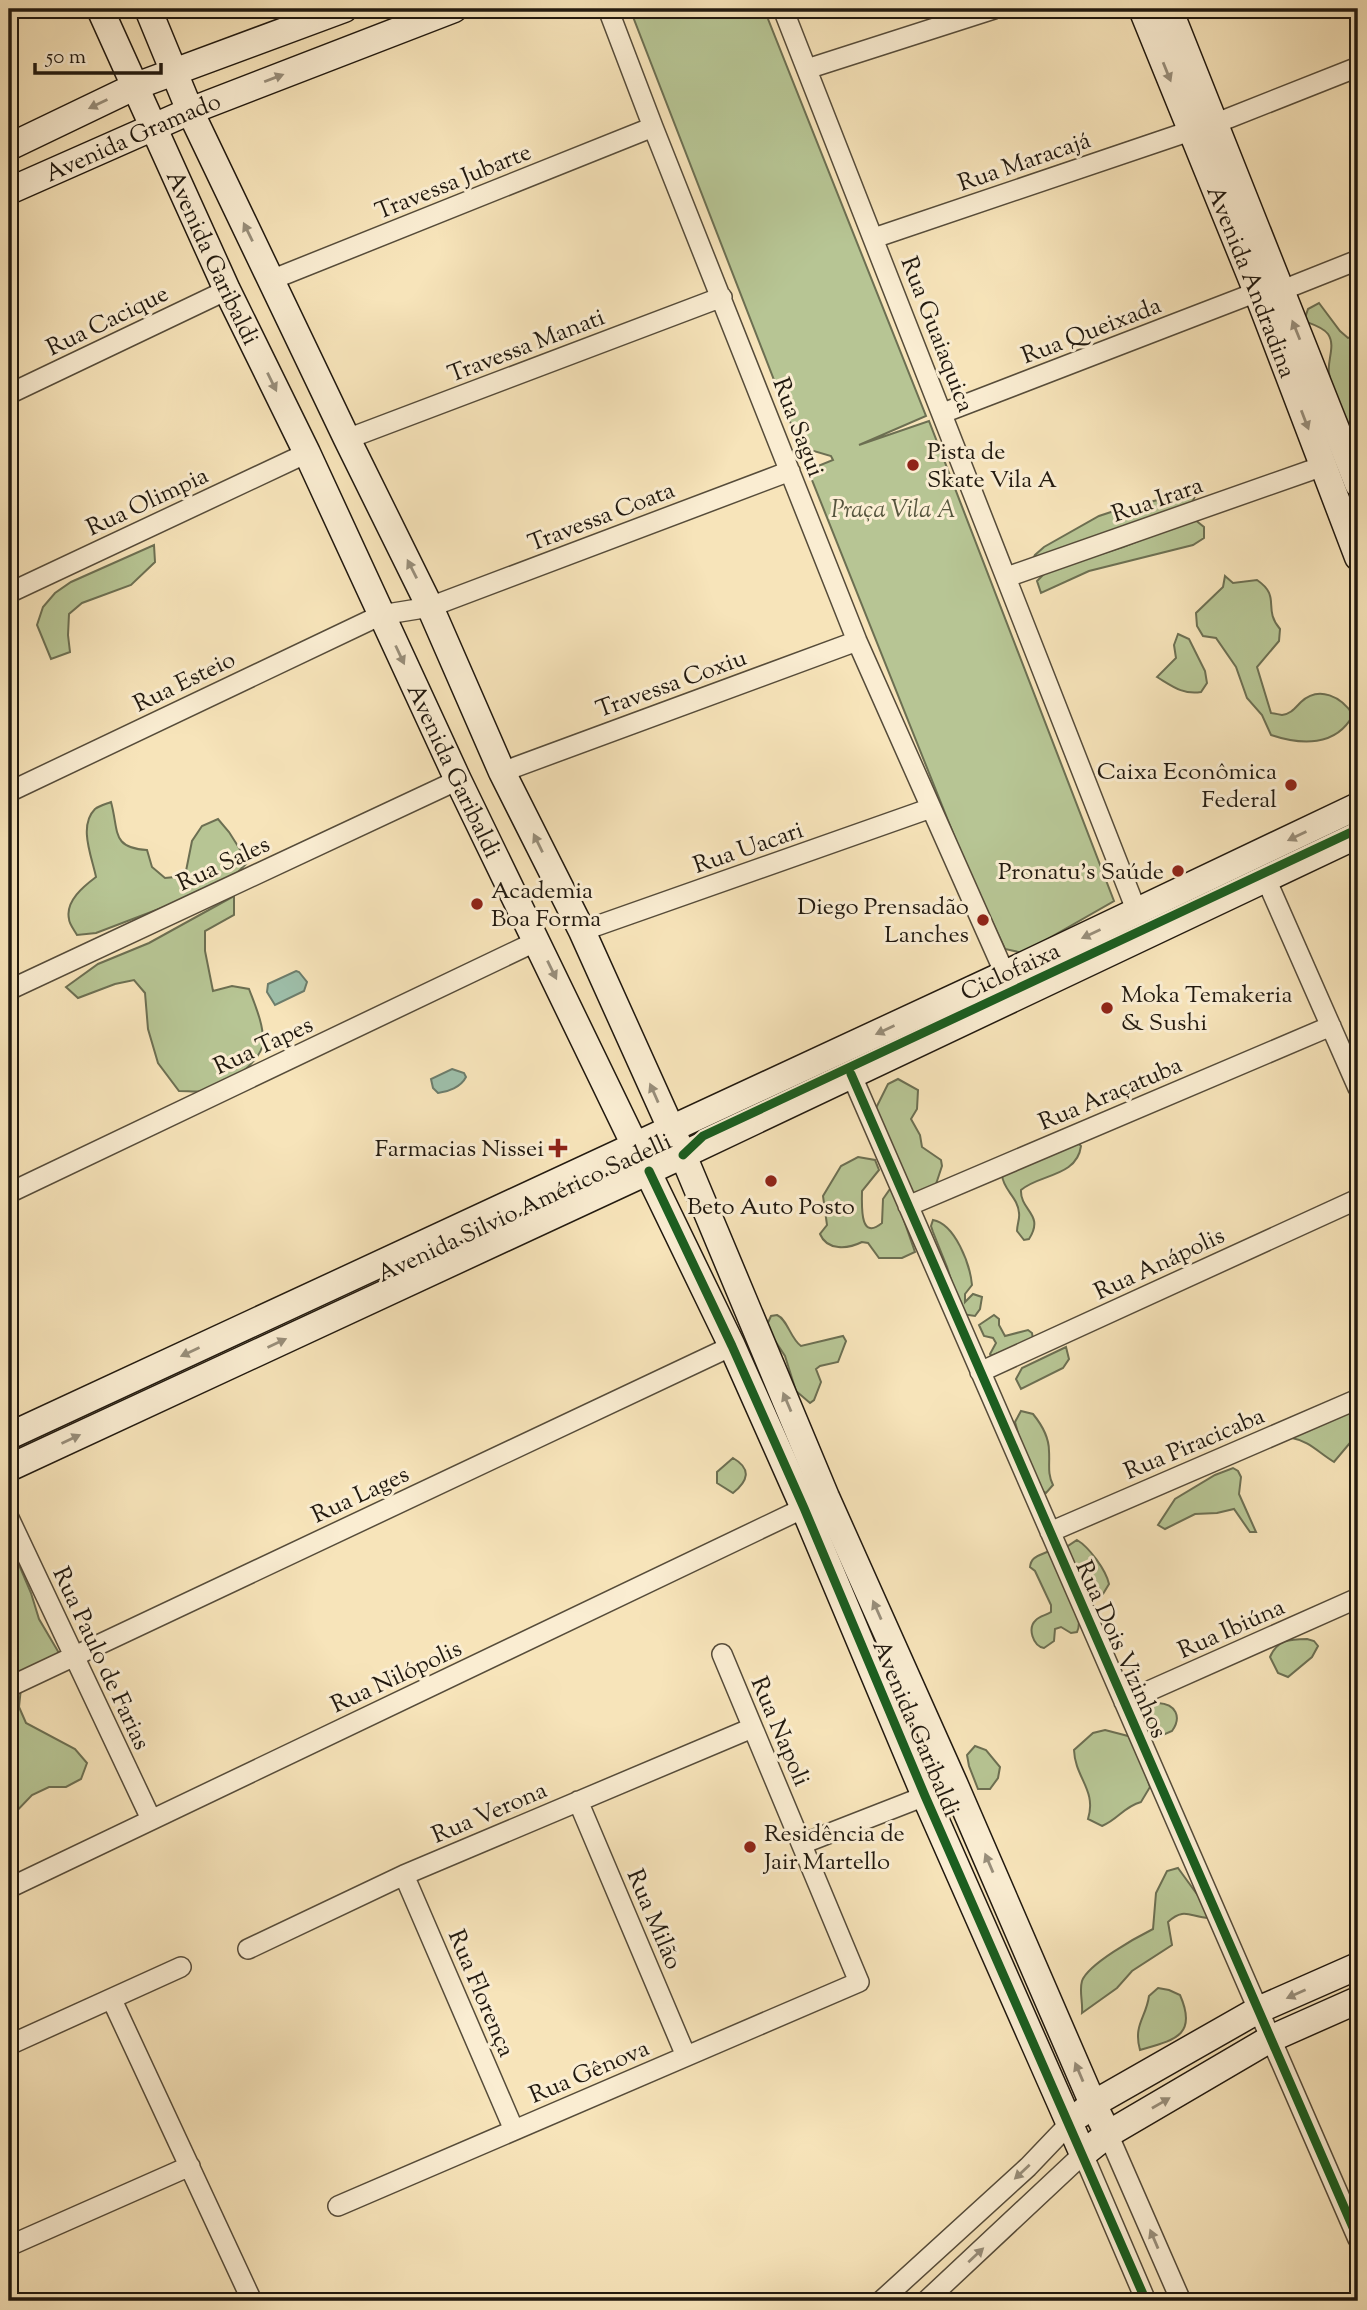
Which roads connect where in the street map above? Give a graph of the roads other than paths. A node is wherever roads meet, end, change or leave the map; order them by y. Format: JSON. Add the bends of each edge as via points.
{"nodes":[{"id":1,"x":100,"y":9,"type":"edge"},
{"id":2,"x":148,"y":9,"type":"edge"},
{"id":3,"x":344,"y":9,"type":"edge"},
{"id":4,"x":454,"y":9,"type":"edge"},
{"id":5,"x":608,"y":9,"type":"edge"},
{"id":6,"x":783,"y":9,"type":"edge"},
{"id":7,"x":994,"y":9,"type":"edge"},
{"id":8,"x":1142,"y":9,"type":"edge"},
{"id":9,"x":1169,"y":9,"type":"edge"},
{"id":10,"x":1358,"y":67,"type":"edge"},
{"id":11,"x":807,"y":69,"type":"junction"},
{"id":12,"x":174,"y":70,"type":"junction"},
{"id":13,"x":136,"y":86,"type":"junction"},
{"id":14,"x":190,"y":111,"type":"junction"},
{"id":15,"x":155,"y":127,"type":"junction"},
{"id":16,"x":653,"y":127,"type":"junction"},
{"id":17,"x":1202,"y":127,"type":"junction"},
{"id":18,"x":9,"y":147,"type":"edge"},
{"id":19,"x":9,"y":191,"type":"edge"},
{"id":20,"x":874,"y":238,"type":"junction"},
{"id":21,"x":1358,"y":260,"type":"edge"},
{"id":22,"x":271,"y":281,"type":"junction"},
{"id":23,"x":227,"y":289,"type":"junction"},
{"id":24,"x":1268,"y":292,"type":"junction"},
{"id":25,"x":722,"y":297,"type":"junction"},
{"id":26,"x":9,"y":394,"type":"edge"},
{"id":27,"x":943,"y":412,"type":"junction"},
{"id":28,"x":347,"y":439,"type":"junction"},
{"id":29,"x":1352,"y":451,"type":"edge"},
{"id":30,"x":307,"y":453,"type":"junction"},
{"id":31,"x":1323,"y":466,"type":"junction"},
{"id":32,"x":790,"y":471,"type":"junction"},
{"id":33,"x":1358,"y":484,"type":"edge"},
{"id":34,"x":1358,"y":557,"type":"edge"},
{"id":35,"x":1007,"y":577,"type":"junction"},
{"id":36,"x":9,"y":593,"type":"edge"},
{"id":37,"x":430,"y":607,"type":"junction"},
{"id":38,"x":381,"y":615,"type":"junction"},
{"id":39,"x":857,"y":641,"type":"junction"},
{"id":40,"x":502,"y":772,"type":"junction"},
{"id":41,"x":458,"y":780,"type":"junction"},
{"id":42,"x":9,"y":792,"type":"edge"},
{"id":43,"x":1358,"y":806,"type":"edge"},
{"id":44,"x":931,"y":808,"type":"junction"},
{"id":45,"x":1358,"y":835,"type":"edge"},
{"id":46,"x":1266,"y":879,"type":"junction"},
{"id":47,"x":1137,"y":912,"type":"junction"},
{"id":48,"x":582,"y":932,"type":"junction"},
{"id":49,"x":537,"y":941,"type":"junction"},
{"id":50,"x":1006,"y":974,"type":"junction"},
{"id":51,"x":9,"y":990,"type":"edge"},
{"id":52,"x":1331,"y":1026,"type":"junction"},
{"id":53,"x":851,"y":1074,"type":"junction"},
{"id":54,"x":1358,"y":1088,"type":"edge"},
{"id":55,"x":671,"y":1130,"type":"junction"},
{"id":56,"x":636,"y":1145,"type":"junction"},
{"id":57,"x":683,"y":1155,"type":"junction"},
{"id":58,"x":649,"y":1171,"type":"junction"},
{"id":59,"x":9,"y":1193,"type":"edge"},
{"id":60,"x":1358,"y":1199,"type":"edge"},
{"id":61,"x":908,"y":1206,"type":"junction"},
{"id":62,"x":326,"y":1289,"type":"junction"},
{"id":63,"x":337,"y":1315,"type":"junction"},
{"id":64,"x":732,"y":1346,"type":"junction"},
{"id":65,"x":980,"y":1372,"type":"junction"},
{"id":66,"x":1358,"y":1399,"type":"edge"},
{"id":67,"x":9,"y":1436,"type":"edge"},
{"id":68,"x":9,"y":1468,"type":"edge"},
{"id":69,"x":815,"y":1502,"type":"junction"},
{"id":70,"x":9,"y":1518,"type":"edge"},
{"id":71,"x":1050,"y":1532,"type":"junction"},
{"id":72,"x":845,"y":1537,"type":"junction"},
{"id":73,"x":820,"y":1547,"type":"junction"},
{"id":74,"x":1358,"y":1598,"type":"edge"},
{"id":75,"x":722,"y":1654,"type":"dead end"},
{"id":76,"x":74,"y":1655,"type":"junction"},
{"id":77,"x":9,"y":1687,"type":"edge"},
{"id":78,"x":1124,"y":1702,"type":"junction"},
{"id":79,"x":752,"y":1728,"type":"junction"},
{"id":80,"x":954,"y":1783,"type":"junction"},
{"id":81,"x":925,"y":1796,"type":"junction"},
{"id":82,"x":578,"y":1801,"type":"junction"},
{"id":83,"x":151,"y":1819,"type":"junction"},
{"id":84,"x":802,"y":1844,"type":"junction"},
{"id":85,"x":404,"y":1875,"type":"junction"},
{"id":86,"x":9,"y":1888,"type":"edge"},
{"id":87,"x":248,"y":1949,"type":"dead end"},
{"id":88,"x":1358,"y":1966,"type":"edge"},
{"id":89,"x":181,"y":1967,"type":"dead end"},
{"id":90,"x":859,"y":1982,"type":"joint"},
{"id":91,"x":112,"y":2000,"type":"junction"},
{"id":92,"x":1358,"y":2000,"type":"edge"},
{"id":93,"x":1258,"y":2010,"type":"junction"},
{"id":94,"x":1270,"y":2039,"type":"junction"},
{"id":95,"x":9,"y":2045,"type":"edge"},
{"id":96,"x":686,"y":2056,"type":"junction"},
{"id":97,"x":1093,"y":2104,"type":"junction"},
{"id":98,"x":1070,"y":2123,"type":"junction"},
{"id":99,"x":514,"y":2130,"type":"junction"},
{"id":100,"x":1108,"y":2134,"type":"junction"},
{"id":101,"x":1083,"y":2154,"type":"junction"},
{"id":102,"x":190,"y":2166,"type":"junction"},
{"id":103,"x":338,"y":2206,"type":"dead end"},
{"id":104,"x":1353,"y":2212,"type":"edge"},
{"id":105,"x":1358,"y":2239,"type":"edge"},
{"id":106,"x":9,"y":2246,"type":"edge"},
{"id":107,"x":929,"y":2300,"type":"edge"},
{"id":108,"x":252,"y":2301,"type":"edge"},
{"id":109,"x":881,"y":2301,"type":"edge"},
{"id":110,"x":1146,"y":2301,"type":"edge"},
{"id":111,"x":1181,"y":2301,"type":"edge"}],
"edges":[{"from":1,"to":13,"type":"main road","name":"Avenida Garibaldi"},
{"from":2,"to":12,"type":"main road","name":"Avenida Garibaldi"},
{"from":3,"to":12,"type":"main road","name":"Avenida Gramado"},
{"from":14,"to":4,"type":"main road","name":"Avenida Gramado","one_way":true},
{"from":5,"to":16,"type":"street","name":"Rua Sagui"},
{"from":6,"to":11,"type":"street","name":"Rua Guaiaquica"},
{"from":7,"to":11,"type":"street"},
{"from":8,"to":17,"type":"main road","name":"Avenida Andradina","one_way":true},
{"from":9,"to":17,"type":"main road","name":"Avenida Andradina"},
{"from":10,"to":17,"type":"street","name":"Rua Maracajá"},
{"from":11,"to":20,"type":"street","name":"Rua Guaiaquica"},
{"from":12,"to":13,"type":"main road","name":"Avenida Gramado"},
{"from":12,"to":14,"type":"main road","name":"Avenida Garibaldi"},
{"from":13,"to":15,"type":"main road","name":"Avenida Garibaldi"},
{"from":13,"to":18,"type":"main road","name":"Avenida Gramado","one_way":true},
{"from":14,"to":15,"type":"main road","name":"Avenida Gramado"},
{"from":22,"to":14,"type":"main road","name":"Avenida Garibaldi","one_way":true},
{"from":15,"to":19,"type":"main road","name":"Avenida Gramado"},
{"from":15,"to":23,"type":"main road","name":"Avenida Garibaldi"},
{"from":16,"to":22,"type":"street","name":"Travessa Jubarte"},
{"from":16,"to":25,"type":"street","name":"Rua Sagui"},
{"from":17,"to":20,"type":"street","name":"Rua Maracajá"},
{"from":17,"to":24,"type":"main road","name":"Avenida Andradina"},
{"from":20,"to":27,"type":"street","name":"Rua Guaiaquica"},
{"from":21,"to":24,"type":"street","name":"Rua Queixada"},
{"from":22,"to":28,"type":"main road","name":"Avenida Garibaldi"},
{"from":23,"to":26,"type":"street","name":"Rua Cacique"},
{"from":23,"to":30,"type":"main road","name":"Avenida Garibaldi","one_way":true},
{"from":24,"to":27,"type":"street","name":"Rua Queixada"},
{"from":29,"to":24,"type":"main road","name":"Avenida Andradina","one_way":true},
{"from":24,"to":31,"type":"main road","name":"Avenida Andradina","one_way":true},
{"from":25,"to":28,"type":"street","name":"Travessa Manati"},
{"from":25,"to":32,"type":"street","name":"Rua Sagui"},
{"from":27,"to":35,"type":"street","name":"Rua Guaiaquica"},
{"from":37,"to":28,"type":"main road","name":"Avenida Garibaldi","one_way":true},
{"from":29,"to":33,"type":"main road","name":"Avenida Andradina"},
{"from":30,"to":36,"type":"street","name":"Rua Olimpia"},
{"from":30,"to":38,"type":"main road","name":"Avenida Garibaldi"},
{"from":31,"to":34,"type":"main road","name":"Avenida Andradina"},
{"from":31,"to":35,"type":"street","name":"Rua Irara"},
{"from":32,"to":37,"type":"street","name":"Travessa Coata"},
{"from":32,"to":39,"type":"street","name":"Rua Sagui"},
{"from":35,"to":47,"type":"street","name":"Rua Guaiaquica"},
{"from":37,"to":38,"type":"street","name":"Travessa Coata"},
{"from":37,"to":40,"type":"main road","name":"Avenida Garibaldi"},
{"from":38,"to":41,"type":"main road","name":"Avenida Garibaldi","one_way":true},
{"from":38,"to":42,"type":"street","name":"Rua Esteio"},
{"from":39,"to":40,"type":"street","name":"Travessa Coxiu"},
{"from":39,"to":44,"type":"street","name":"Rua Sagui"},
{"from":48,"to":40,"type":"main road","name":"Avenida Garibaldi","one_way":true},
{"from":41,"to":49,"type":"main road","name":"Avenida Garibaldi"},
{"from":41,"to":51,"type":"street","name":"Rua Sales"},
{"from":43,"to":47,"type":"main road","name":"Avenida Silvio Américo Sadelli","one_way":true},
{"from":44,"to":48,"type":"street","name":"Rua Uacari"},
{"from":44,"to":50,"type":"street","name":"Rua Sagui"},
{"from":45,"to":46,"type":"main road","name":"Avenida Silvio Américo Sadelli"},
{"from":46,"to":52,"type":"street"},
{"from":46,"to":53,"type":"main road","name":"Avenida Silvio Américo Sadelli"},
{"from":47,"to":50,"type":"main road","name":"Avenida Silvio Américo Sadelli","one_way":true},
{"from":55,"to":48,"type":"main road","name":"Avenida Garibaldi","one_way":true},
{"from":49,"to":56,"type":"main road","name":"Avenida Garibaldi","one_way":true},
{"from":49,"to":59,"type":"street","name":"Rua Tapes"},
{"from":50,"to":55,"type":"main road","name":"Avenida Silvio Américo Sadelli","one_way":true},
{"from":52,"to":54,"type":"street"},
{"from":52,"to":61,"type":"street","name":"Rua Araçatuba"},
{"from":53,"to":57,"type":"main road","name":"Avenida Silvio Américo Sadelli"},
{"from":53,"to":61,"type":"street","name":"Rua Dois Vizinhos"},
{"from":55,"to":56,"type":"main road","name":"Avenida Silvio Américo Sadelli"},
{"from":55,"to":57,"type":"main road","name":"Avenida Garibaldi"},
{"from":56,"to":58,"type":"main road","name":"Avenida Garibaldi"},
{"from":56,"to":62,"type":"main road","name":"Avenida Silvio Américo Sadelli"},
{"from":57,"to":58,"type":"main road","name":"Avenida Silvio Américo Sadelli"},
{"from":69,"to":57,"type":"main road","name":"Avenida Garibaldi","one_way":true},
{"from":58,"to":63,"type":"main road","name":"Avenida Silvio Américo Sadelli"},
{"from":58,"to":64,"type":"main road","name":"Avenida Garibaldi"},
{"from":60,"to":65,"type":"street","name":"Rua Anápolis"},
{"from":61,"to":65,"type":"street","name":"Rua Dois Vizinhos"},
{"from":62,"to":63,"type":"main road"},
{"from":62,"to":67,"type":"main road","name":"Avenida Silvio Américo Sadelli","one_way":true},
{"from":68,"to":63,"type":"main road","name":"Avenida Silvio Américo Sadelli","one_way":true},
{"from":64,"to":69,"type":"main road","name":"Avenida Garibaldi"},
{"from":64,"to":76,"type":"street","name":"Rua Lages"},
{"from":65,"to":71,"type":"street","name":"Rua Dois Vizinhos"},
{"from":66,"to":71,"type":"street","name":"Rua Piracicaba"},
{"from":69,"to":72,"type":"main road","name":"Avenida Garibaldi"},
{"from":69,"to":73,"type":"main road","name":"Avenida Garibaldi"},
{"from":69,"to":83,"type":"street","name":"Rua Nilópolis"},
{"from":70,"to":76,"type":"street","name":"Rua Paulo de Farias"},
{"from":71,"to":78,"type":"street","name":"Rua Dois Vizinhos"},
{"from":72,"to":73,"type":"main road"},
{"from":80,"to":72,"type":"main road","name":"Avenida Garibaldi","one_way":true},
{"from":73,"to":81,"type":"main road","name":"Avenida Garibaldi"},
{"from":74,"to":78,"type":"street","name":"Rua Ibiúna"},
{"from":75,"to":79,"type":"street","name":"Rua Napoli"},
{"from":76,"to":77,"type":"street","name":"Rua Lages"},
{"from":76,"to":83,"type":"street","name":"Rua Paulo de Farias"},
{"from":78,"to":93,"type":"street","name":"Rua Dois Vizinhos"},
{"from":79,"to":82,"type":"street","name":"Rua Verona"},
{"from":79,"to":84,"type":"street","name":"Rua Napoli"},
{"from":80,"to":81,"type":"main road"},
{"from":97,"to":80,"type":"main road","name":"Avenida Garibaldi","one_way":true},
{"from":81,"to":84,"type":"street"},
{"from":81,"to":98,"type":"main road","name":"Avenida Garibaldi"},
{"from":82,"to":85,"type":"street","name":"Rua Verona"},
{"from":82,"to":96,"type":"street","name":"Rua Milão"},
{"from":83,"to":86,"type":"street","name":"Rua Nilópolis"},
{"from":84,"to":90,"type":"street","name":"Rua Napoli"},
{"from":85,"to":87,"type":"street","name":"Rua Verona"},
{"from":85,"to":99,"type":"street","name":"Rua Florença"},
{"from":88,"to":93,"type":"main road","one_way":true},
{"from":89,"to":91,"type":"street"},
{"from":90,"to":96,"type":"street","name":"Rua Gênova"},
{"from":91,"to":95,"type":"street"},
{"from":91,"to":102,"type":"street"},
{"from":92,"to":94,"type":"main road"},
{"from":93,"to":94,"type":"street","name":"Rua Dois Vizinhos"},
{"from":93,"to":97,"type":"main road"},
{"from":100,"to":94,"type":"main road","one_way":true},
{"from":94,"to":104,"type":"street","name":"Rua Dois Vizinhos"},
{"from":96,"to":99,"type":"street","name":"Rua Gênova"},
{"from":97,"to":98,"type":"main road"},
{"from":97,"to":100,"type":"main road","name":"Avenida Garibaldi"},
{"from":98,"to":101,"type":"main road","name":"Avenida Garibaldi"},
{"from":98,"to":109,"type":"street","one_way":true},
{"from":99,"to":103,"type":"street","name":"Rua Gênova"},
{"from":100,"to":101,"type":"main road"},
{"from":111,"to":100,"type":"street","name":"Avenida Garibaldi","one_way":true},
{"from":107,"to":101,"type":"street","one_way":true},
{"from":101,"to":110,"type":"street","name":"Avenida Garibaldi"},
{"from":102,"to":106,"type":"street"},
{"from":102,"to":108,"type":"street"},
{"from":104,"to":105,"type":"street","name":"Rua Dois Vizinhos"}]}
